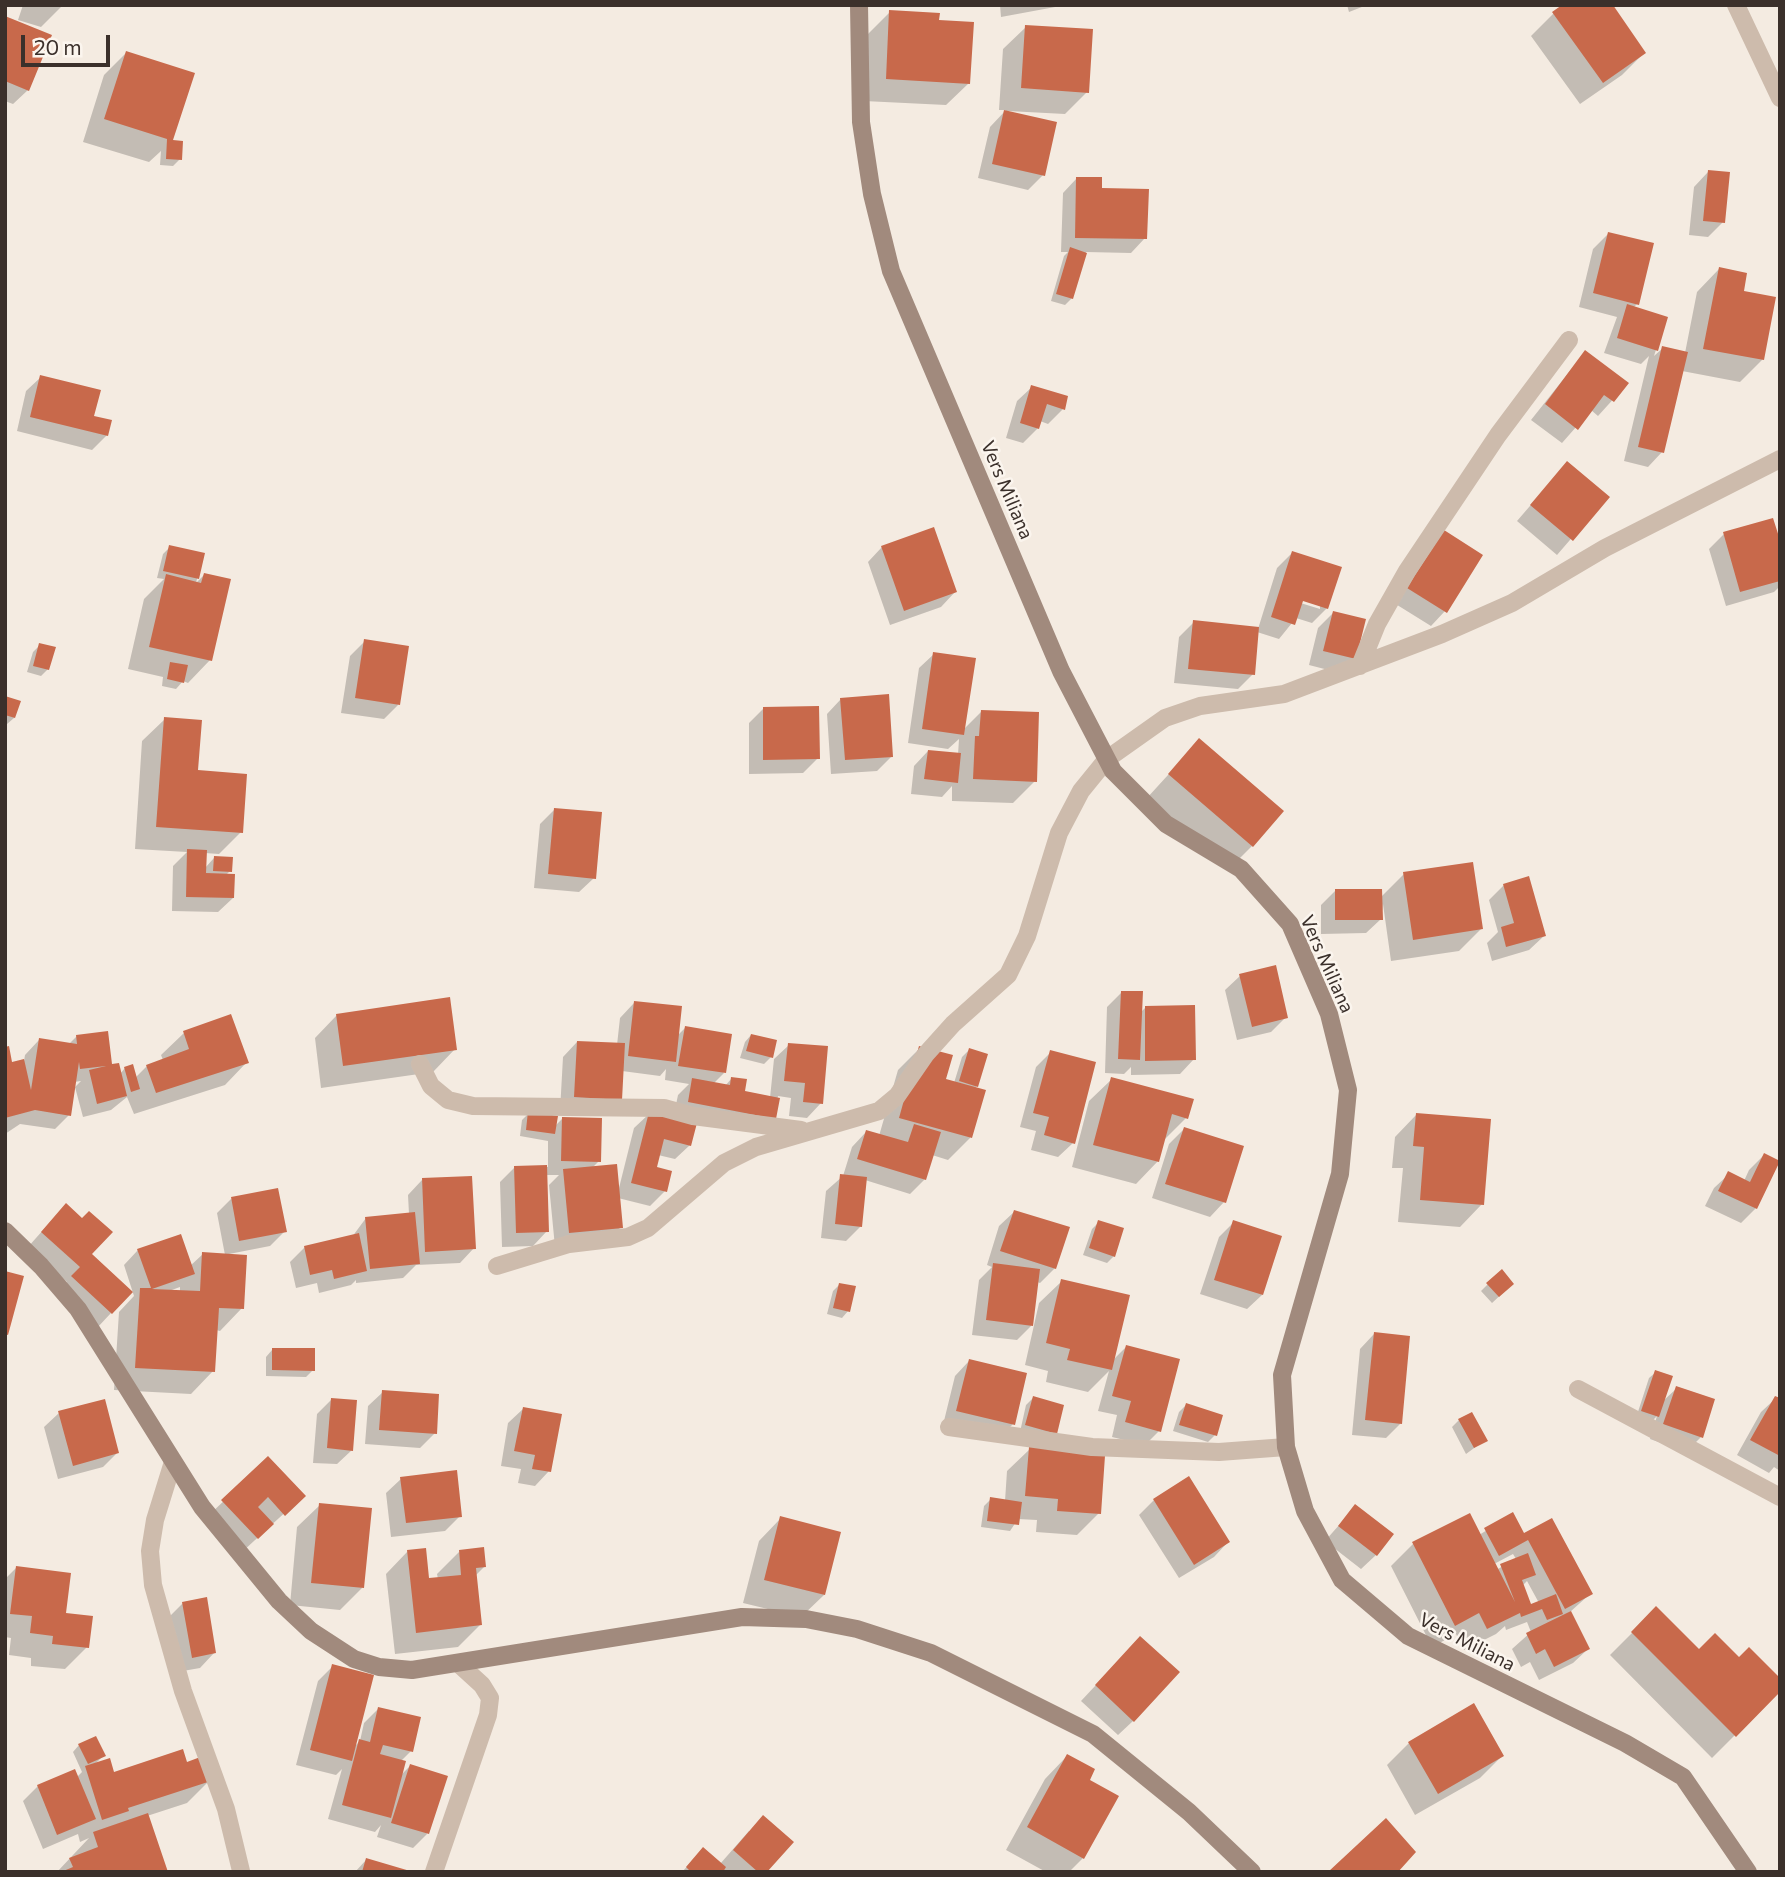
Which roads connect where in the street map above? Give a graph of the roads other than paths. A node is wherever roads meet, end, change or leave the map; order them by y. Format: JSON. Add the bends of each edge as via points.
{"nodes":[{"id":1,"x":859,"y":5,"type":"edge"},
{"id":2,"x":1736,"y":5,"type":"edge"},
{"id":3,"x":1780,"y":98,"type":"edge"},
{"id":4,"x":1569,"y":340,"type":"dead end"},
{"id":5,"x":1780,"y":459,"type":"edge"},
{"id":6,"x":1360,"y":666,"type":"junction"},
{"id":7,"x":1107,"y":759,"type":"junction"},
{"id":8,"x":420,"y":1064,"type":"dead end"},
{"id":9,"x":808,"y":1131,"type":"junction"},
{"id":10,"x":5,"y":1231,"type":"edge"},
{"id":11,"x":497,"y":1266,"type":"dead end"},
{"id":12,"x":1578,"y":1389,"type":"dead end"},
{"id":13,"x":949,"y":1427,"type":"dead end"},
{"id":14,"x":1286,"y":1447,"type":"junction"},
{"id":15,"x":173,"y":1462,"type":"junction"},
{"id":16,"x":1780,"y":1497,"type":"edge"},
{"id":17,"x":459,"y":1664,"type":"junction"},
{"id":18,"x":241,"y":1871,"type":"edge"},
{"id":19,"x":434,"y":1872,"type":"edge"},
{"id":20,"x":1252,"y":1872,"type":"edge"},
{"id":21,"x":1748,"y":1872,"type":"edge"}],
"edges":[{"from":1,"to":7,"type":"main road","name":"Vers Miliana","via":[[861,122],[891,271],[1061,671]]},
{"from":2,"to":3,"type":"street"},
{"from":4,"to":6,"type":"street","via":[[1498,435],[1407,571]]},
{"from":5,"to":6,"type":"street","via":[[1605,548],[1512,603]]},
{"from":6,"to":7,"type":"street","via":[[1284,694],[1200,706],[1165,718]]},
{"from":7,"to":9,"type":"street","via":[[1081,791],[1059,833],[1027,936],[1008,975],[953,1024],[897,1096],[879,1111]]},
{"from":7,"to":14,"type":"main road","name":"Vers Miliana","via":[[1113,771],[1166,824],[1241,869],[1290,924],[1329,1014],[1348,1090],[1340,1174],[1282,1375]]},
{"from":8,"to":9,"type":"street","via":[[430,1086],[448,1100],[473,1106],[664,1108]]},
{"from":9,"to":11,"type":"street","via":[[756,1147],[724,1163],[648,1228],[628,1237],[569,1244]]},
{"from":10,"to":15,"type":"main road","via":[[78,1309]]},
{"from":12,"to":16,"type":"street"},
{"from":13,"to":14,"type":"street","via":[[1092,1447],[1219,1451]]},
{"from":14,"to":21,"type":"main road","name":"Vers Miliana","via":[[1305,1511],[1342,1580],[1408,1636],[1625,1743],[1683,1777]]},
{"from":15,"to":17,"type":"main road","via":[[202,1507],[279,1601],[311,1631],[354,1659],[379,1667],[412,1670]]},
{"from":15,"to":18,"type":"street","via":[[155,1520],[150,1551],[153,1585],[183,1691],[226,1810]]},
{"from":17,"to":19,"type":"street","via":[[482,1685],[490,1698],[489,1707]]},
{"from":17,"to":20,"type":"main road","via":[[742,1617],[806,1619],[857,1629],[931,1654],[1093,1734],[1189,1812]]}]}
